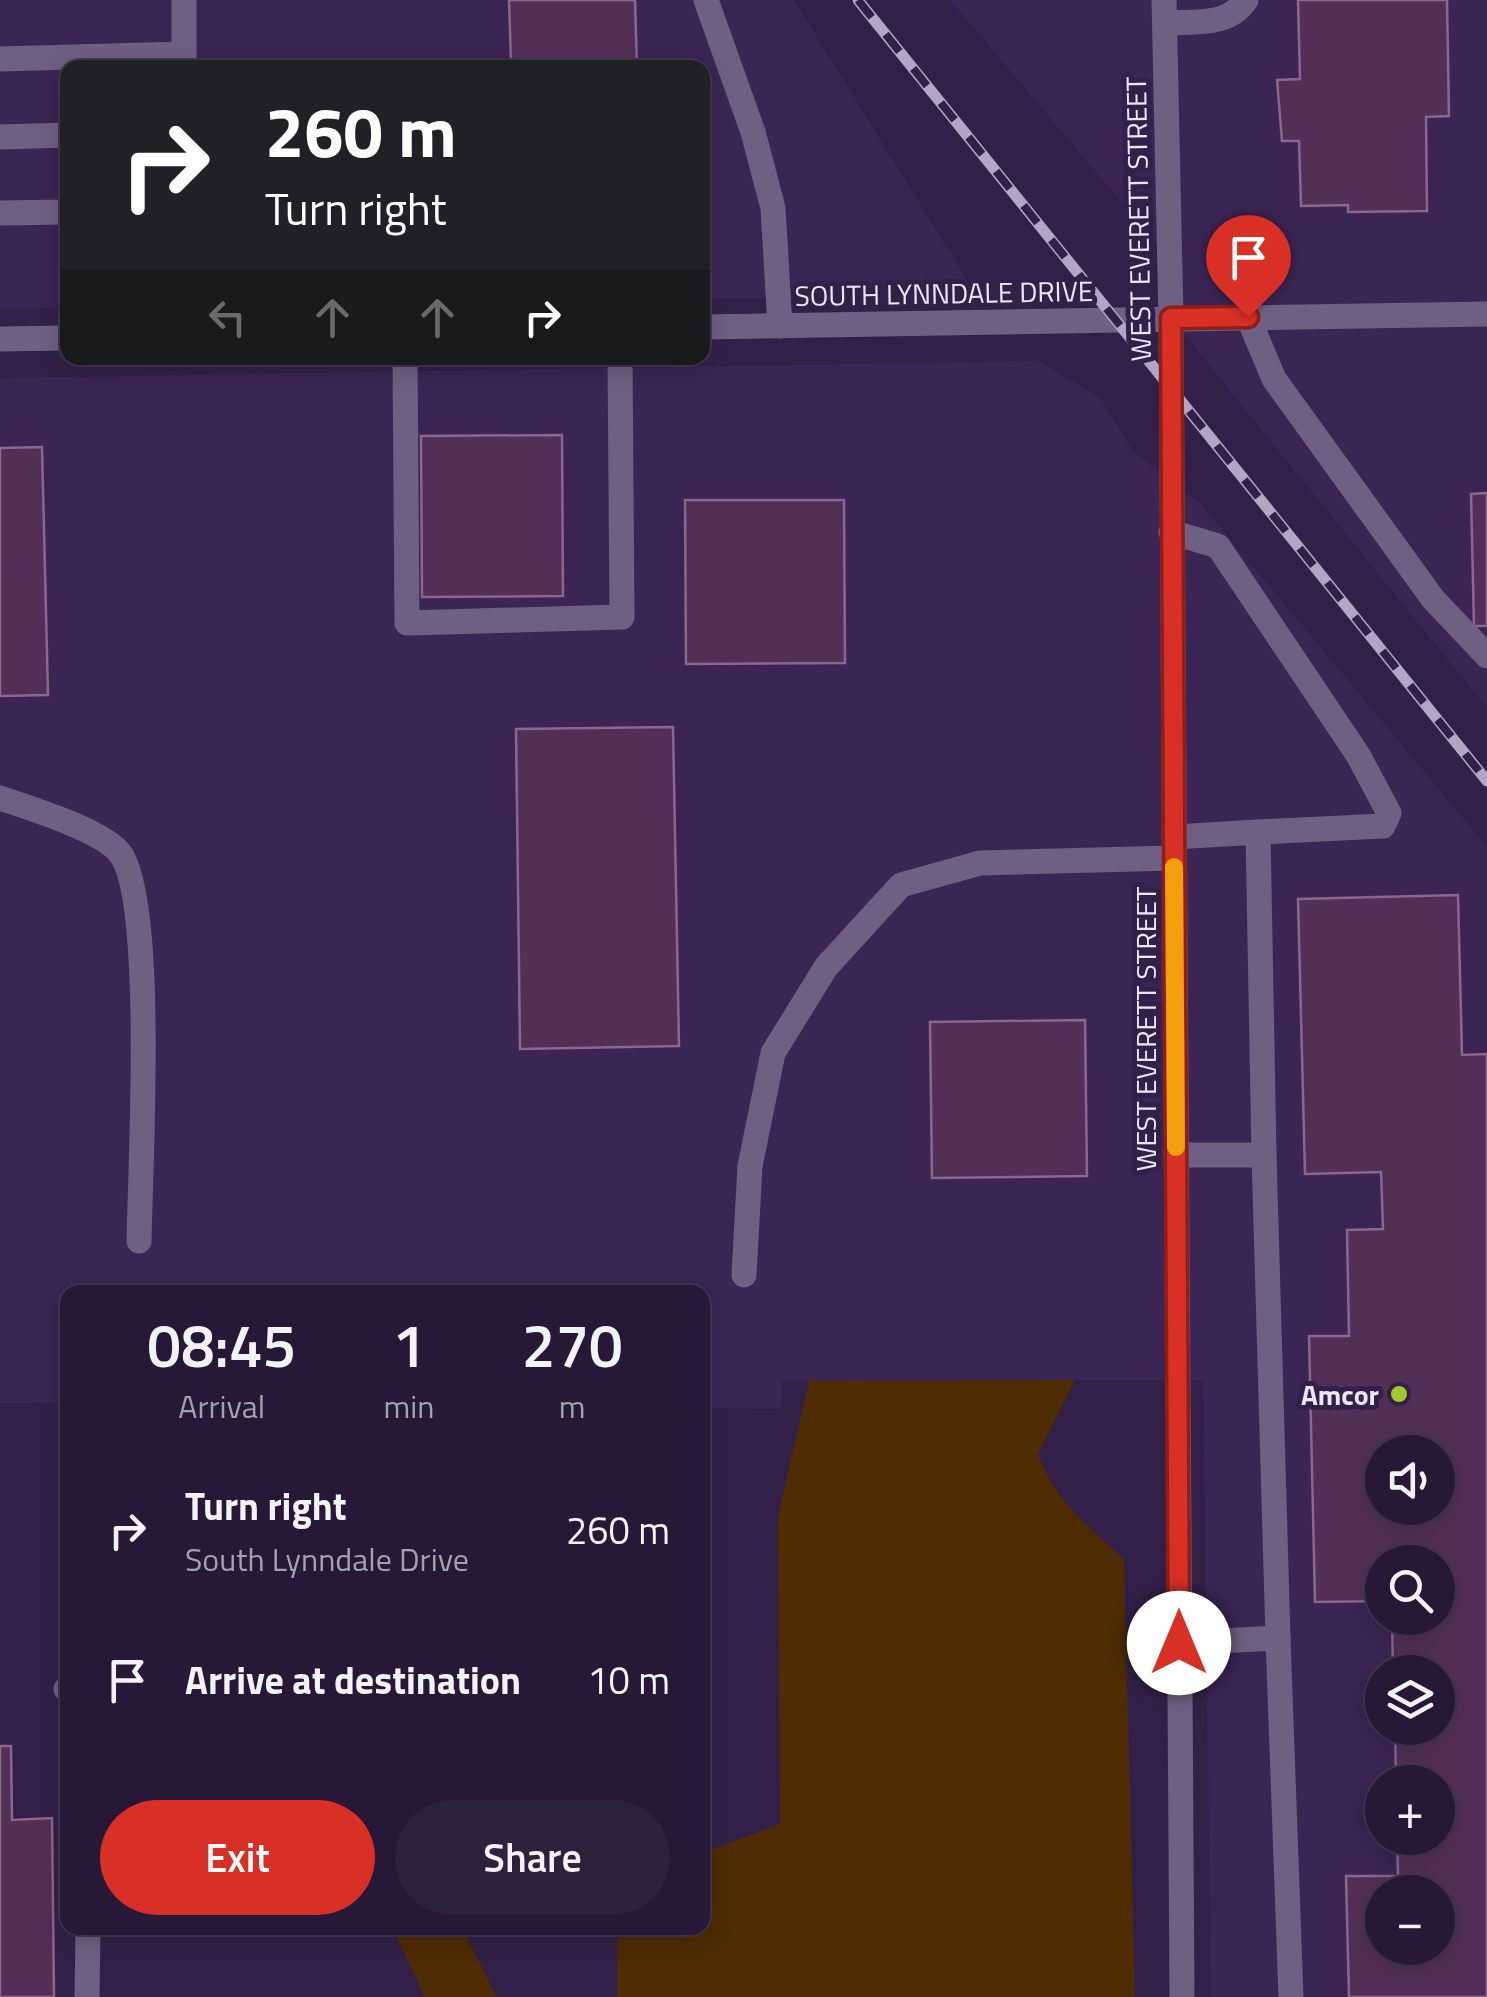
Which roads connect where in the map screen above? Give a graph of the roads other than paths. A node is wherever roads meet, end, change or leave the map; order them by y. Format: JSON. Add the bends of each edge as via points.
{"nodes":[{"id":1,"x":184,"y":0,"type":"edge"},
{"id":2,"x":706,"y":0,"type":"edge"},
{"id":3,"x":1246,"y":0,"type":"edge"},
{"id":4,"x":1164,"y":11,"type":"edge"},
{"id":5,"x":0,"y":58,"type":"edge"},
{"id":6,"x":123,"y":60,"type":"edge"},
{"id":7,"x":184,"y":60,"type":"edge"},
{"id":8,"x":60,"y":136,"type":"edge"},
{"id":9,"x":0,"y":137,"type":"edge"},
{"id":10,"x":60,"y":212,"type":"edge"},
{"id":11,"x":0,"y":213,"type":"edge"},
{"id":12,"x":1487,"y":314,"type":"edge"},
{"id":13,"x":1248,"y":317,"type":"junction"},
{"id":14,"x":1171,"y":318,"type":"junction"},
{"id":15,"x":780,"y":326,"type":"junction"},
{"id":16,"x":710,"y":327,"type":"edge"},
{"id":17,"x":60,"y":338,"type":"edge"},
{"id":18,"x":0,"y":339,"type":"edge"},
{"id":19,"x":405,"y":365,"type":"edge"},
{"id":20,"x":620,"y":365,"type":"edge"},
{"id":21,"x":1172,"y":532,"type":"junction"},
{"id":22,"x":1487,"y":656,"type":"edge"},
{"id":23,"x":0,"y":798,"type":"edge"},
{"id":24,"x":1258,"y":832,"type":"junction"},
{"id":25,"x":1174,"y":848,"type":"junction"},
{"id":26,"x":1176,"y":1155,"type":"junction"},
{"id":27,"x":1264,"y":1155,"type":"junction"},
{"id":28,"x":139,"y":1241,"type":"dead end"},
{"id":29,"x":744,"y":1275,"type":"dead end"},
{"id":30,"x":1278,"y":1638,"type":"junction"},
{"id":31,"x":1179,"y":1643,"type":"junction"},
{"id":32,"x":88,"y":1935,"type":"edge"},
{"id":33,"x":87,"y":1997,"type":"edge"},
{"id":34,"x":1182,"y":1997,"type":"edge"},
{"id":35,"x":1291,"y":1997,"type":"edge"}],
"edges":[{"from":1,"to":7,"type":"street"},
{"from":2,"to":15,"type":"street","via":[[774,208]]},
{"from":3,"to":4,"type":"street","via":[[1238,13],[1220,20]]},
{"from":4,"to":14,"type":"street","name":"WEST EVERETT STREET"},
{"from":5,"to":6,"type":"street"},
{"from":8,"to":9,"type":"street"},
{"from":10,"to":11,"type":"street"},
{"from":12,"to":13,"type":"street","name":"SOUTH LYNNDALE DRIVE"},
{"from":13,"to":14,"type":"street","name":"SOUTH LYNNDALE DRIVE"},
{"from":13,"to":22,"type":"street","via":[[1274,379],[1434,599]]},
{"from":14,"to":15,"type":"street","name":"SOUTH LYNNDALE DRIVE"},
{"from":14,"to":21,"type":"street","name":"WEST EVERETT STREET"},
{"from":15,"to":16,"type":"street","name":"SOUTH LYNNDALE DRIVE"},
{"from":17,"to":18,"type":"street"},
{"from":19,"to":20,"type":"street","via":[[407,623],[622,617]]},
{"from":21,"to":24,"type":"street","via":[[1218,546],[1358,755],[1389,813],[1382,826]]},
{"from":21,"to":25,"type":"street","name":"WEST EVERETT STREET"},
{"from":23,"to":28,"type":"street","via":[[118,850],[131,874],[139,964]]},
{"from":24,"to":25,"type":"street"},
{"from":24,"to":27,"type":"street"},
{"from":25,"to":26,"type":"street","name":"WEST EVERETT STREET"},
{"from":25,"to":29,"type":"street","via":[[980,864],[901,885],[826,967],[773,1053],[750,1166]]},
{"from":26,"to":27,"type":"street"},
{"from":26,"to":31,"type":"street","name":"WEST EVERETT STREET"},
{"from":27,"to":30,"type":"street"},
{"from":30,"to":31,"type":"street"},
{"from":30,"to":35,"type":"street"},
{"from":31,"to":34,"type":"street","name":"WEST EVERETT STREET"},
{"from":32,"to":33,"type":"street"}]}
